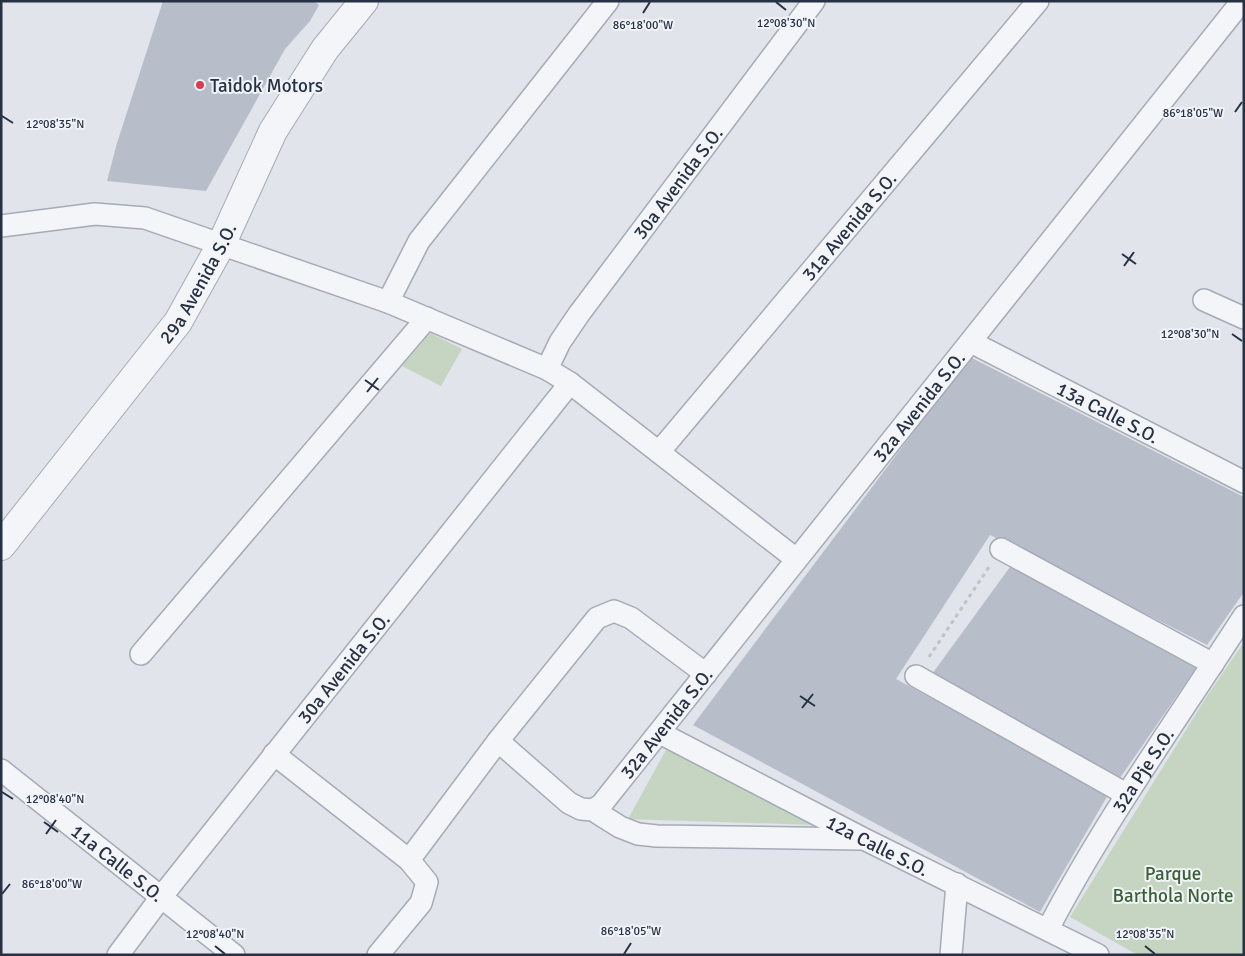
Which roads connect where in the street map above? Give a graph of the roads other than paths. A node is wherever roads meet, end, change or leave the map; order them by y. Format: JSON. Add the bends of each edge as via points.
{"nodes":[{"id":1,"x":364,"y":1,"type":"edge"},
{"id":2,"x":608,"y":1,"type":"edge"},
{"id":3,"x":814,"y":1,"type":"edge"},
{"id":4,"x":1038,"y":1,"type":"edge"},
{"id":5,"x":1242,"y":1,"type":"edge"},
{"id":6,"x":1,"y":226,"type":"edge"},
{"id":7,"x":222,"y":243,"type":"junction"},
{"id":8,"x":1204,"y":300,"type":"dead end"},
{"id":9,"x":388,"y":302,"type":"junction"},
{"id":10,"x":427,"y":318,"type":"junction"},
{"id":11,"x":1244,"y":318,"type":"edge"},
{"id":12,"x":971,"y":342,"type":"junction"},
{"id":13,"x":548,"y":369,"type":"junction"},
{"id":14,"x":570,"y":384,"type":"junction"},
{"id":15,"x":659,"y":452,"type":"junction"},
{"id":16,"x":1244,"y":482,"type":"edge"},
{"id":17,"x":1,"y":546,"type":"edge"},
{"id":18,"x":1001,"y":549,"type":"road end"},
{"id":19,"x":796,"y":559,"type":"junction"},
{"id":20,"x":1244,"y":616,"type":"edge"},
{"id":21,"x":141,"y":654,"type":"dead end"},
{"id":22,"x":1213,"y":664,"type":"junction"},
{"id":23,"x":706,"y":674,"type":"junction"},
{"id":24,"x":916,"y":676,"type":"road end"},
{"id":25,"x":660,"y":733,"type":"junction"},
{"id":26,"x":498,"y":741,"type":"junction"},
{"id":27,"x":274,"y":754,"type":"junction"},
{"id":28,"x":1,"y":770,"type":"edge"},
{"id":29,"x":1126,"y":794,"type":"junction"},
{"id":30,"x":593,"y":810,"type":"junction"},
{"id":31,"x":864,"y":839,"type":"junction"},
{"id":32,"x":410,"y":860,"type":"junction"},
{"id":33,"x":957,"y":884,"type":"junction"},
{"id":34,"x":162,"y":896,"type":"junction"},
{"id":35,"x":1048,"y":929,"type":"junction"},
{"id":36,"x":118,"y":955,"type":"edge"},
{"id":37,"x":234,"y":955,"type":"edge"},
{"id":38,"x":378,"y":955,"type":"edge"},
{"id":39,"x":951,"y":955,"type":"edge"},
{"id":40,"x":1098,"y":955,"type":"edge"}],
"edges":[{"from":1,"to":7,"type":"street","name":"29a Avenida S.O.","via":[[325,49],[273,131]]},
{"from":2,"to":9,"type":"street","via":[[419,242]]},
{"from":3,"to":13,"type":"street","name":"30a Avenida S.O.","via":[[579,314],[560,342]]},
{"from":4,"to":15,"type":"street","name":"31a Avenida S.O."},
{"from":5,"to":12,"type":"street","name":"32a Avenida S.O."},
{"from":6,"to":7,"type":"street","via":[[95,214],[145,218]]},
{"from":7,"to":9,"type":"street"},
{"from":7,"to":17,"type":"street","name":"29a Avenida S.O.","via":[[178,322]]},
{"from":8,"to":11,"type":"street"},
{"from":9,"to":10,"type":"street"},
{"from":10,"to":13,"type":"street"},
{"from":10,"to":21,"type":"street"},
{"from":12,"to":16,"type":"street","name":"13a Calle S.O."},
{"from":12,"to":19,"type":"street","name":"32a Avenida S.O."},
{"from":13,"to":14,"type":"street"},
{"from":14,"to":15,"type":"street"},
{"from":14,"to":27,"type":"street","name":"30a Avenida S.O."},
{"from":15,"to":19,"type":"street"},
{"from":18,"to":22,"type":"street"},
{"from":19,"to":23,"type":"street","name":"32a Avenida S.O."},
{"from":20,"to":22,"type":"street","name":"32a Pje S.O."},
{"from":22,"to":29,"type":"street","name":"32a Pje S.O."},
{"from":23,"to":25,"type":"street","name":"32a Avenida S.O."},
{"from":23,"to":26,"type":"street","via":[[631,618],[614,611],[597,618]]},
{"from":24,"to":29,"type":"street"},
{"from":25,"to":30,"type":"street","name":"32a Avenida S.O.","via":[[601,805]]},
{"from":25,"to":31,"type":"street","name":"12a Calle S.O."},
{"from":26,"to":30,"type":"street","via":[[569,803]]},
{"from":26,"to":32,"type":"street"},
{"from":27,"to":32,"type":"street"},
{"from":27,"to":34,"type":"street","name":"30a Avenida S.O."},
{"from":28,"to":34,"type":"street","name":"11a Calle S.O."},
{"from":29,"to":35,"type":"street","name":"32a Pje S.O."},
{"from":30,"to":31,"type":"street","via":[[638,834]]},
{"from":31,"to":33,"type":"street","name":"12a Calle S.O."},
{"from":32,"to":38,"type":"street","via":[[427,882],[421,903]]},
{"from":33,"to":35,"type":"street","name":"12a Calle S.O."},
{"from":33,"to":39,"type":"street"},
{"from":34,"to":36,"type":"street","name":"30a Avenida S.O."},
{"from":34,"to":37,"type":"street","name":"11a Calle S.O."},
{"from":35,"to":40,"type":"street","name":"12a Calle S.O."}]}
